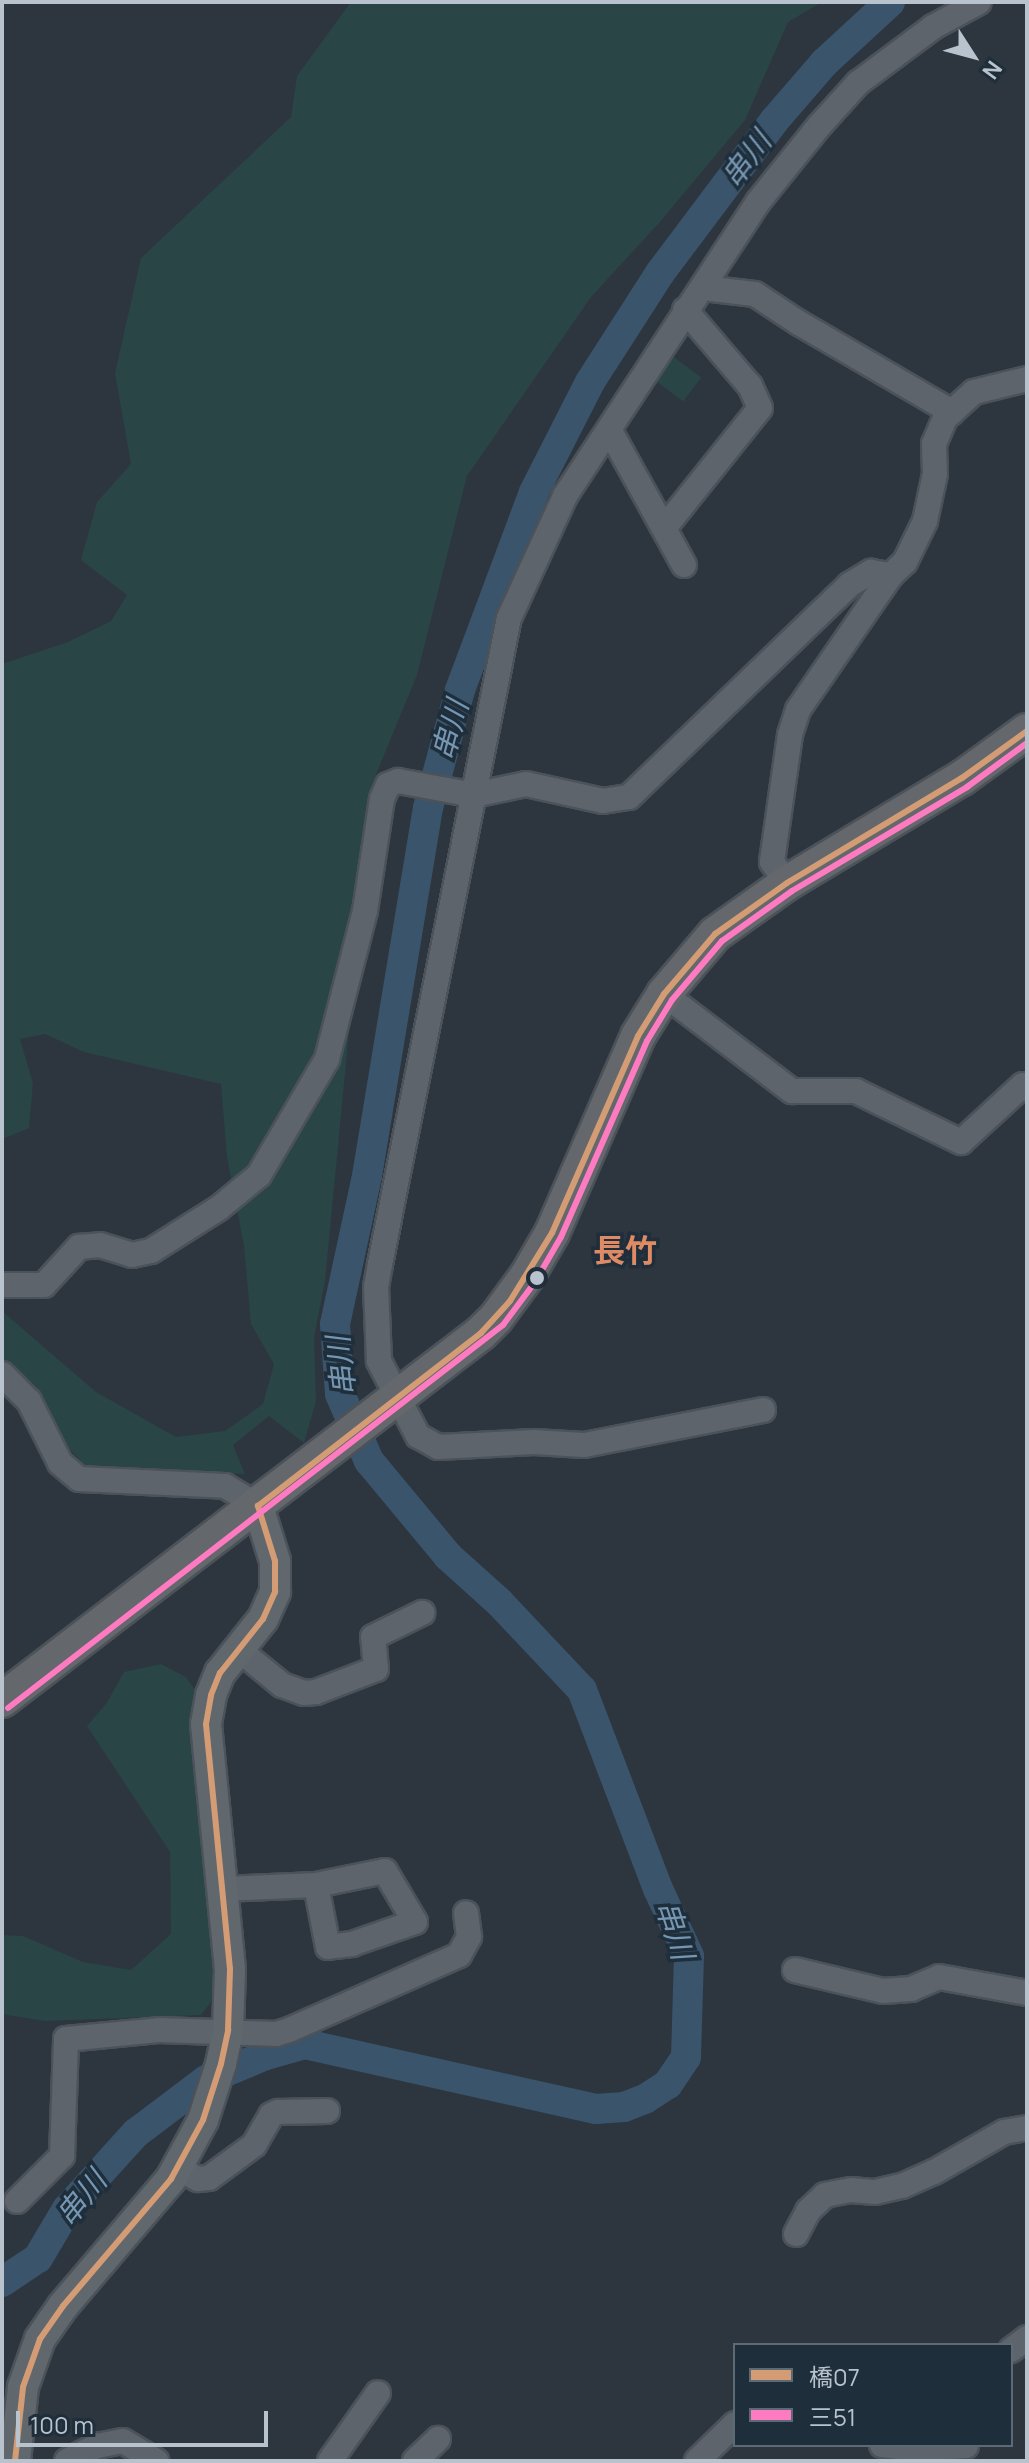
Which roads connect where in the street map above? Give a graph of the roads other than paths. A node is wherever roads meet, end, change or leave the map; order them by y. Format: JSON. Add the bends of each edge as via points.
{"nodes":[{"id":1,"x":979,"y":2,"type":"edge"},
{"id":2,"x":703,"y":288,"type":"junction"},
{"id":3,"x":685,"y":310,"type":"junction"},
{"id":4,"x":1027,"y":379,"type":"edge"},
{"id":5,"x":952,"y":412,"type":"junction"},
{"id":6,"x":610,"y":431,"type":"junction"},
{"id":7,"x":665,"y":527,"type":"junction"},
{"id":8,"x":684,"y":565,"type":"dead end"},
{"id":9,"x":891,"y":575,"type":"junction"},
{"id":10,"x":1027,"y":731,"type":"edge"},
{"id":11,"x":470,"y":794,"type":"junction"},
{"id":12,"x":787,"y":883,"type":"junction"},
{"id":13,"x":664,"y":994,"type":"junction"},
{"id":14,"x":1027,"y":1089,"type":"edge"},
{"id":15,"x":2,"y":1285,"type":"edge"},
{"id":16,"x":2,"y":1374,"type":"edge"},
{"id":17,"x":390,"y":1401,"type":"junction"},
{"id":18,"x":763,"y":1410,"type":"dead end"},
{"id":19,"x":258,"y":1506,"type":"junction"},
{"id":20,"x":422,"y":1613,"type":"dead end"},
{"id":21,"x":238,"y":1649,"type":"junction"},
{"id":22,"x":2,"y":1700,"type":"edge"},
{"id":23,"x":316,"y":1885,"type":"dead end"},
{"id":24,"x":223,"y":1889,"type":"junction"},
{"id":25,"x":466,"y":1913,"type":"dead end"},
{"id":26,"x":795,"y":1970,"type":"dead end"},
{"id":27,"x":1027,"y":1993,"type":"edge"},
{"id":28,"x":227,"y":2035,"type":"junction"},
{"id":29,"x":327,"y":2111,"type":"dead end"},
{"id":30,"x":1027,"y":2128,"type":"edge"},
{"id":31,"x":183,"y":2160,"type":"junction"},
{"id":32,"x":17,"y":2201,"type":"dead end"},
{"id":33,"x":796,"y":2234,"type":"dead end"},
{"id":34,"x":378,"y":2393,"type":"dead end"},
{"id":35,"x":733,"y":2426,"type":"edge"},
{"id":36,"x":11,"y":2431,"type":"edge"},
{"id":37,"x":438,"y":2439,"type":"dead end"},
{"id":38,"x":898,"y":2447,"type":"edge"},
{"id":39,"x":948,"y":2447,"type":"edge"},
{"id":40,"x":67,"y":2461,"type":"edge"},
{"id":41,"x":156,"y":2461,"type":"edge"},
{"id":42,"x":330,"y":2461,"type":"edge"},
{"id":43,"x":415,"y":2461,"type":"edge"},
{"id":44,"x":697,"y":2461,"type":"edge"}],
"edges":[{"from":1,"to":2,"type":"street","via":[[933,27],[858,83],[758,202]]},
{"from":2,"to":3,"type":"street"},
{"from":2,"to":5,"type":"street","via":[[755,294]]},
{"from":3,"to":6,"type":"street"},
{"from":3,"to":7,"type":"street","via":[[750,386],[760,408]]},
{"from":4,"to":5,"type":"street","via":[[974,392]]},
{"from":5,"to":9,"type":"street","via":[[934,444],[935,474],[925,521],[905,562]]},
{"from":6,"to":7,"type":"street"},
{"from":6,"to":11,"type":"street","via":[[565,496],[509,618]]},
{"from":7,"to":8,"type":"street"},
{"from":9,"to":11,"type":"street","via":[[871,572],[849,585],[629,797],[603,801],[526,784]]},
{"from":9,"to":12,"type":"street","via":[[798,710],[772,862]]},
{"from":10,"to":12,"type":"highway","via":[[962,778]]},
{"from":11,"to":15,"type":"street","via":[[398,781],[388,785],[365,911],[327,1059],[259,1175],[151,1251],[132,1255],[100,1245],[79,1247],[44,1285]]},
{"from":11,"to":17,"type":"street","via":[[376,1287],[379,1361]]},
{"from":12,"to":13,"type":"highway","via":[[715,934]]},
{"from":13,"to":14,"type":"street","via":[[792,1091],[856,1091],[961,1142],[1023,1085]]},
{"from":13,"to":17,"type":"highway","via":[[638,1036],[552,1233],[527,1276],[481,1333]]},
{"from":16,"to":19,"type":"street","via":[[29,1401],[60,1463],[79,1479],[225,1486]]},
{"from":17,"to":18,"type":"street","via":[[418,1436],[438,1447],[584,1445]]},
{"from":17,"to":19,"type":"highway"},
{"from":19,"to":21,"type":"main road","via":[[275,1561],[276,1585],[263,1619]]},
{"from":19,"to":22,"type":"highway"},
{"from":20,"to":21,"type":"street","via":[[373,1637],[376,1669],[316,1692],[282,1685]]},
{"from":21,"to":24,"type":"main road","via":[[217,1678],[206,1724]]},
{"from":23,"to":24,"type":"street"},
{"from":24,"to":28,"type":"main road","via":[[230,1969]]},
{"from":25,"to":28,"type":"street","via":[[469,1937],[459,1955],[289,2030]]},
{"from":26,"to":27,"type":"street","via":[[883,1991],[911,1989],[939,1977]]},
{"from":28,"to":31,"type":"main road","via":[[212,2096]]},
{"from":28,"to":32,"type":"street","via":[[159,2030],[66,2039],[62,2156]]},
{"from":29,"to":31,"type":"street","via":[[271,2115],[247,2152],[209,2178],[198,2179]]},
{"from":30,"to":33,"type":"street","via":[[1004,2132],[902,2186],[825,2195],[808,2211]]},
{"from":31,"to":36,"type":"main road","via":[[149,2209],[40,2339]]},
{"from":34,"to":42,"type":"street"},
{"from":35,"to":44,"type":"street"},
{"from":37,"to":43,"type":"street"},
{"from":38,"to":39,"type":"street"},
{"from":40,"to":41,"type":"street","via":[[97,2446],[123,2441]]}]}
